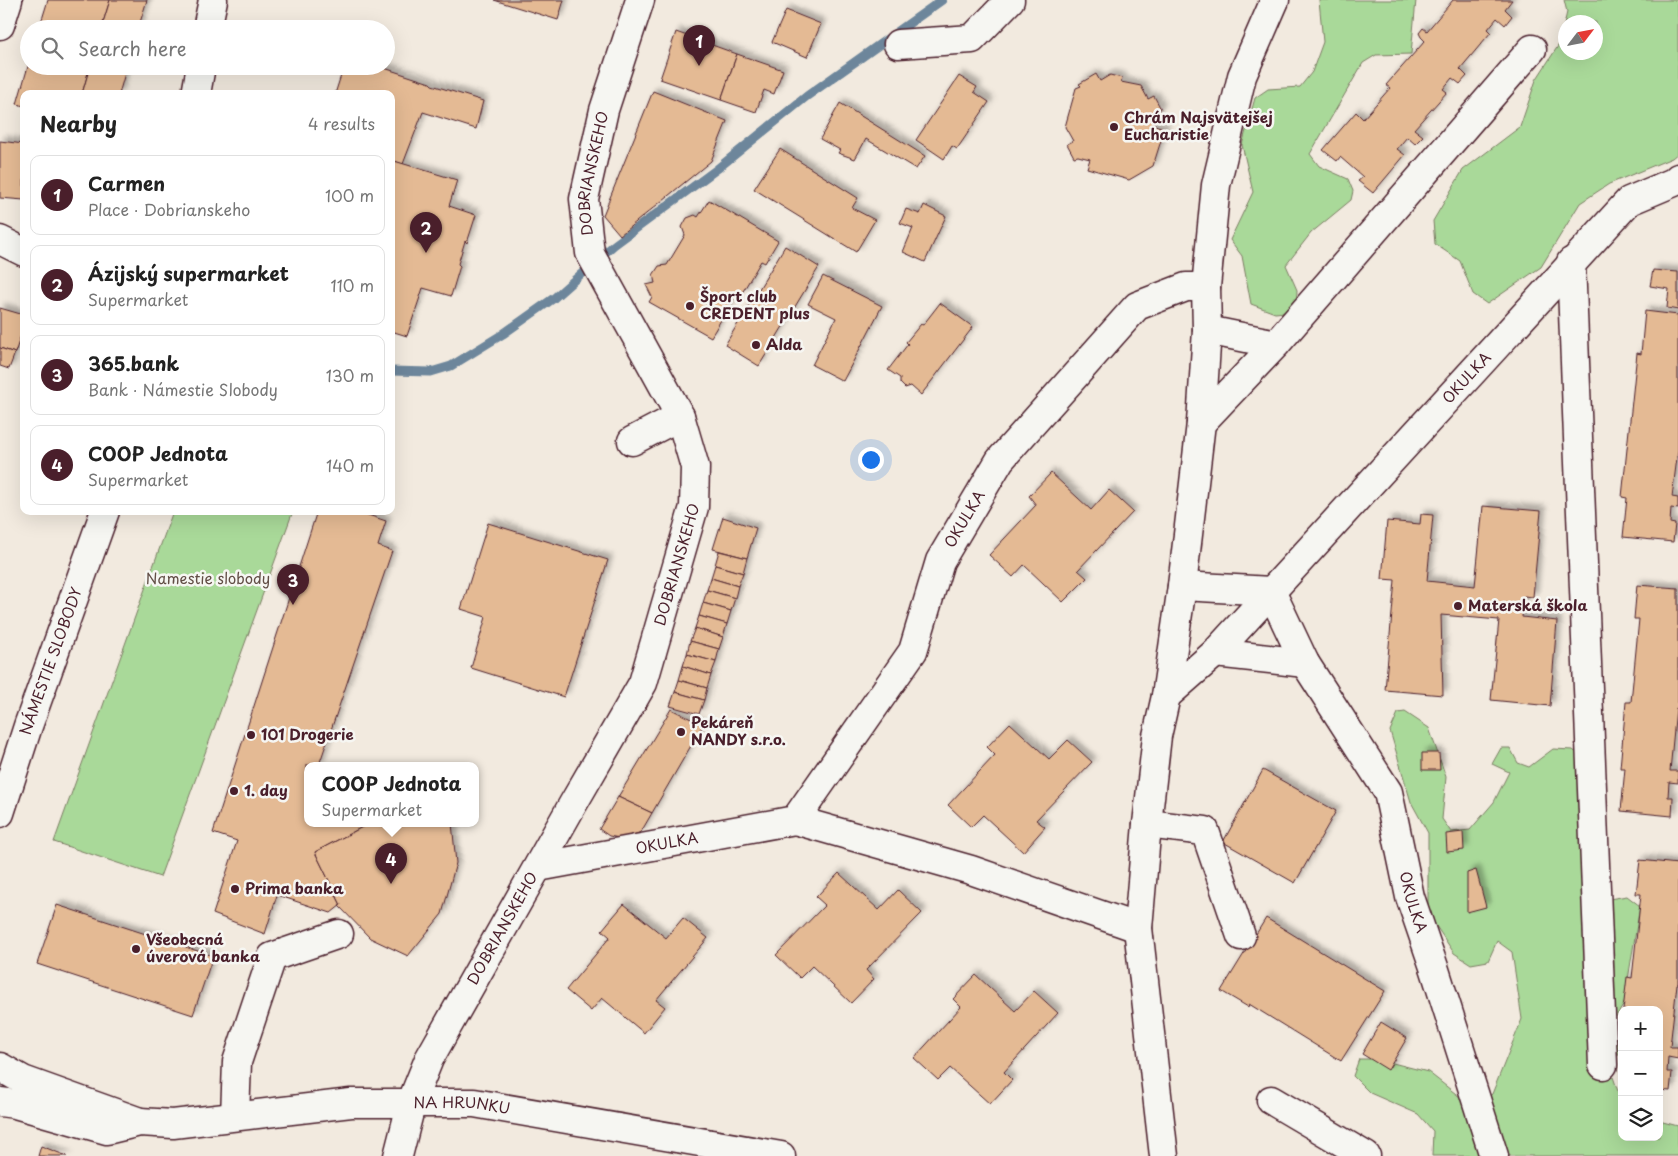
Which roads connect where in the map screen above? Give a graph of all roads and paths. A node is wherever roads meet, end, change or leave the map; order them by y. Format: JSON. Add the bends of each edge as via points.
{"nodes":[{"id":1,"x":8,"y":0,"type":"edge"},
{"id":2,"x":213,"y":0,"type":"edge"},
{"id":3,"x":640,"y":0,"type":"edge"},
{"id":4,"x":1010,"y":0,"type":"edge"},
{"id":5,"x":1275,"y":0,"type":"edge"},
{"id":6,"x":210,"y":20,"type":"edge"},
{"id":7,"x":0,"y":25,"type":"edge"},
{"id":8,"x":898,"y":44,"type":"dead end"},
{"id":9,"x":1532,"y":49,"type":"dead end"},
{"id":10,"x":199,"y":75,"type":"edge"},
{"id":11,"x":197,"y":90,"type":"edge"},
{"id":12,"x":1677,"y":182,"type":"edge"},
{"id":13,"x":0,"y":236,"type":"edge"},
{"id":14,"x":20,"y":236,"type":"edge"},
{"id":15,"x":0,"y":240,"type":"edge"},
{"id":16,"x":20,"y":250,"type":"edge"},
{"id":17,"x":1571,"y":262,"type":"junction"},
{"id":18,"x":1206,"y":287,"type":"junction"},
{"id":19,"x":1207,"y":330,"type":"junction"},
{"id":20,"x":1276,"y":344,"type":"junction"},
{"id":21,"x":680,"y":416,"type":"junction"},
{"id":22,"x":1201,"y":423,"type":"junction"},
{"id":23,"x":632,"y":441,"type":"dead end"},
{"id":24,"x":104,"y":515,"type":"edge"},
{"id":25,"x":1182,"y":586,"type":"junction"},
{"id":26,"x":1271,"y":591,"type":"junction"},
{"id":27,"x":1215,"y":653,"type":"junction"},
{"id":28,"x":1305,"y":663,"type":"junction"},
{"id":29,"x":1166,"y":696,"type":"junction"},
{"id":30,"x":0,"y":813,"type":"edge"},
{"id":31,"x":795,"y":820,"type":"junction"},
{"id":32,"x":1147,"y":824,"type":"junction"},
{"id":33,"x":538,"y":867,"type":"junction"},
{"id":34,"x":1138,"y":928,"type":"junction"},
{"id":35,"x":339,"y":934,"type":"dead end"},
{"id":36,"x":1241,"y":936,"type":"dead end"},
{"id":37,"x":1603,"y":1065,"type":"dead end"},
{"id":38,"x":0,"y":1067,"type":"edge"},
{"id":39,"x":1271,"y":1100,"type":"dead end"},
{"id":40,"x":412,"y":1101,"type":"junction"},
{"id":41,"x":0,"y":1102,"type":"edge"},
{"id":42,"x":235,"y":1116,"type":"junction"},
{"id":43,"x":140,"y":1122,"type":"junction"},
{"id":44,"x":398,"y":1156,"type":"edge"},
{"id":45,"x":780,"y":1156,"type":"edge"},
{"id":46,"x":1164,"y":1156,"type":"edge"},
{"id":47,"x":1366,"y":1156,"type":"edge"},
{"id":48,"x":1494,"y":1156,"type":"edge"}],
"edges":[{"from":1,"to":7,"type":"street"},
{"from":2,"to":6,"type":"street"},
{"from":3,"to":21,"type":"street","name":"DOBRIANSKEHO","via":[[604,110],[584,199],[590,253]]},
{"from":4,"to":8,"type":"street","via":[[972,39]]},
{"from":5,"to":18,"type":"street","via":[[1242,76],[1229,130],[1216,185]]},
{"from":9,"to":20,"type":"street"},
{"from":10,"to":11,"type":"street"},
{"from":12,"to":17,"type":"street","name":"OKULKA","via":[[1629,201]]},
{"from":13,"to":14,"type":"street"},
{"from":15,"to":16,"type":"street"},
{"from":17,"to":26,"type":"street","name":"OKULKA"},
{"from":17,"to":37,"type":"street"},
{"from":18,"to":19,"type":"street"},
{"from":18,"to":31,"type":"street","name":"OKULKA","via":[[1186,287],[1137,306],[1000,460],[940,561],[913,651]]},
{"from":19,"to":20,"type":"street"},
{"from":19,"to":22,"type":"street"},
{"from":20,"to":22,"type":"street"},
{"from":21,"to":23,"type":"street"},
{"from":21,"to":33,"type":"street","name":"DOBRIANSKEHO","via":[[695,467],[694,508],[643,683]]},
{"from":22,"to":25,"type":"street"},
{"from":24,"to":30,"type":"street","name":"NÁMESTIE SLOBODY"},
{"from":25,"to":26,"type":"street"},
{"from":25,"to":29,"type":"street"},
{"from":26,"to":27,"type":"street","name":"OKULKA"},
{"from":26,"to":28,"type":"street","name":"OKULKA"},
{"from":27,"to":28,"type":"street"},
{"from":27,"to":29,"type":"street","name":"OKULKA"},
{"from":28,"to":48,"type":"street","name":"OKULKA","via":[[1388,792],[1410,897]]},
{"from":29,"to":32,"type":"street","via":[[1157,736]]},
{"from":31,"to":33,"type":"street","name":"OKULKA"},
{"from":31,"to":34,"type":"street","name":"OKULKA","via":[[971,870]]},
{"from":32,"to":34,"type":"street"},
{"from":32,"to":36,"type":"street","via":[[1205,831]]},
{"from":33,"to":40,"type":"street","name":"DOBRIANSKEHO","via":[[429,1059]]},
{"from":34,"to":46,"type":"street"},
{"from":35,"to":42,"type":"street","via":[[272,957],[238,1062]]},
{"from":38,"to":43,"type":"street","name":"NA HRUNKU","via":[[23,1080]]},
{"from":39,"to":47,"type":"street"},
{"from":40,"to":42,"type":"street","name":"NA HRUNKU","via":[[351,1103]]},
{"from":40,"to":44,"type":"street","name":"DOBRIANSKEHO"},
{"from":40,"to":45,"type":"street","name":"NA HRUNKU","via":[[474,1103]]},
{"from":41,"to":43,"type":"street","name":"NA HRUNKU","via":[[107,1130]]},
{"from":42,"to":43,"type":"street","name":"NA HRUNKU","via":[[172,1124]]}]}
